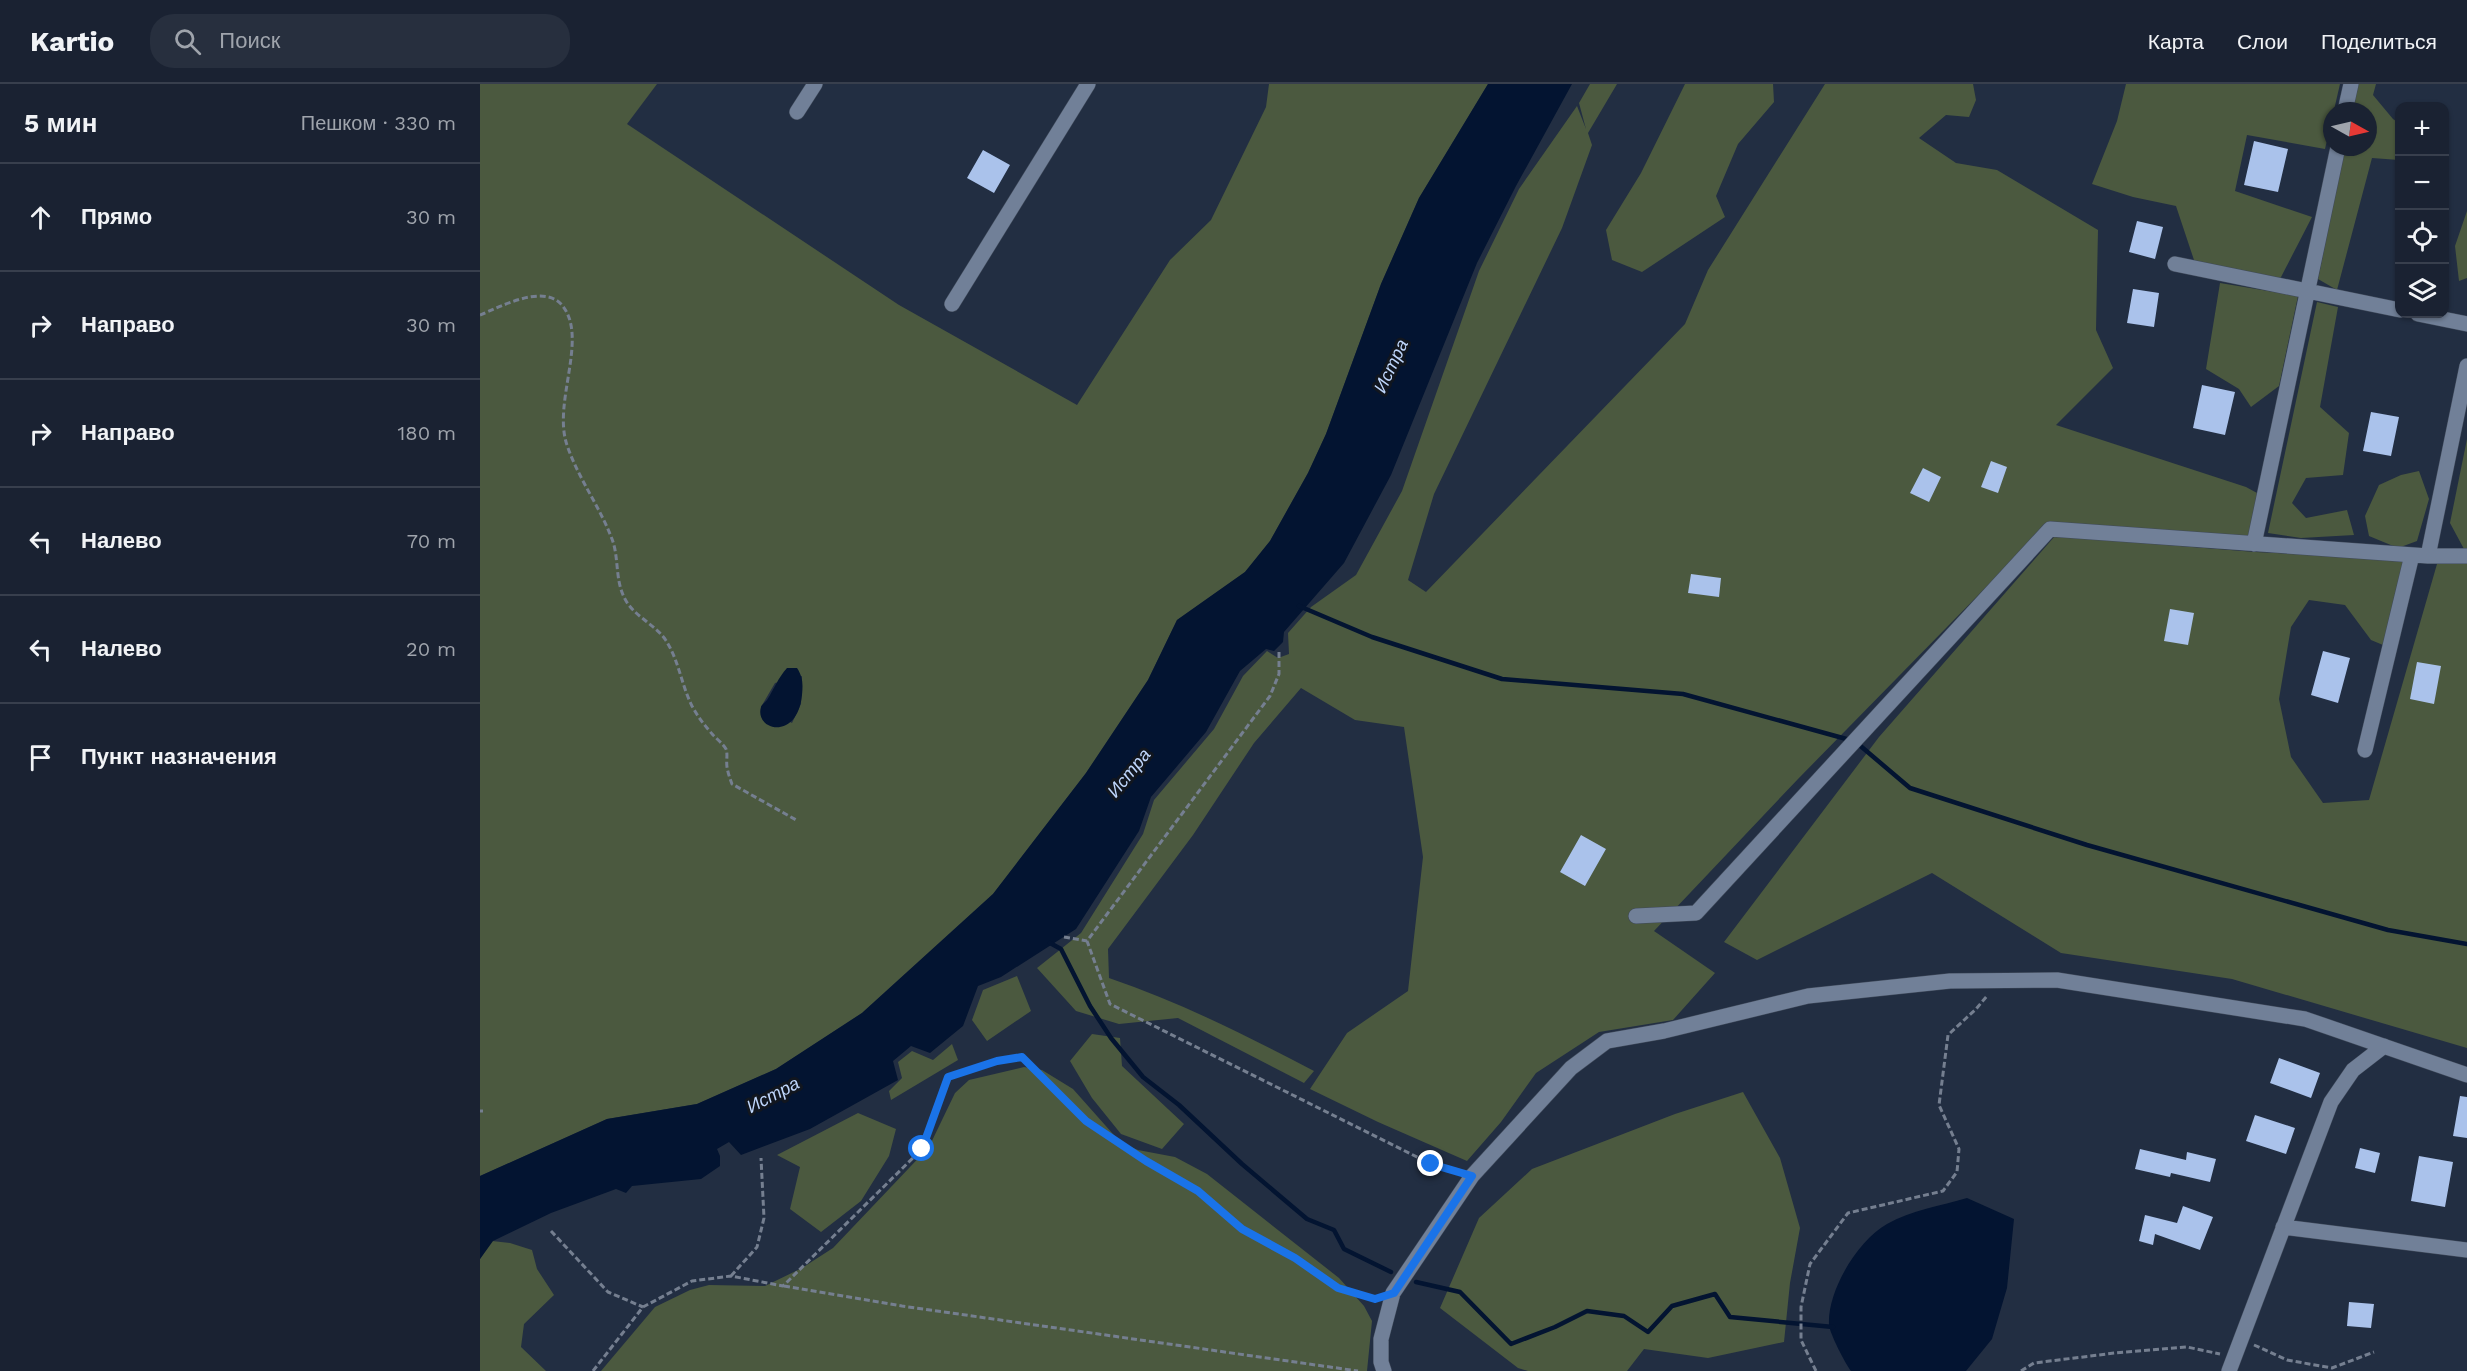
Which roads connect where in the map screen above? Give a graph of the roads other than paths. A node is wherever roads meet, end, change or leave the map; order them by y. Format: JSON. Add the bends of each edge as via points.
{"nodes":[{"id":1,"x":815,"y":84,"type":"edge"},
{"id":2,"x":1088,"y":84,"type":"edge"},
{"id":3,"x":2351,"y":84,"type":"edge"},
{"id":4,"x":2347,"y":102,"type":"edge"},
{"id":5,"x":797,"y":112,"type":"dead end"},
{"id":6,"x":2336,"y":156,"type":"edge"},
{"id":7,"x":2175,"y":264,"type":"dead end"},
{"id":8,"x":2308,"y":290,"type":"junction"},
{"id":9,"x":952,"y":304,"type":"dead end"},
{"id":10,"x":2395,"y":309,"type":"edge"},
{"id":11,"x":2438,"y":318,"type":"edge"},
{"id":12,"x":2467,"y":324,"type":"edge"},
{"id":13,"x":2467,"y":366,"type":"edge"},
{"id":14,"x":2254,"y":544,"type":"junction"},
{"id":15,"x":2412,"y":555,"type":"junction"},
{"id":16,"x":2428,"y":556,"type":"junction"},
{"id":17,"x":2467,"y":556,"type":"edge"},
{"id":18,"x":2365,"y":750,"type":"dead end"},
{"id":19,"x":1636,"y":916,"type":"dead end"},
{"id":20,"x":2384,"y":1046,"type":"junction"},
{"id":21,"x":2467,"y":1075,"type":"edge"},
{"id":22,"x":2283,"y":1227,"type":"junction"},
{"id":23,"x":2467,"y":1250,"type":"edge"},
{"id":24,"x":2232,"y":1364,"type":"edge"},
{"id":25,"x":1384,"y":1371,"type":"edge"}],
"edges":[{"from":1,"to":5,"type":"street"},
{"from":2,"to":9,"type":"street"},
{"from":3,"to":4,"type":"street"},
{"from":6,"to":8,"type":"street"},
{"from":7,"to":8,"type":"street"},
{"from":8,"to":10,"type":"street"},
{"from":8,"to":14,"type":"street"},
{"from":11,"to":12,"type":"street"},
{"from":13,"to":16,"type":"street"},
{"from":14,"to":15,"type":"street"},
{"from":14,"to":19,"type":"street","via":[[2050,529],[1696,913]]},
{"from":15,"to":16,"type":"street"},
{"from":15,"to":18,"type":"street"},
{"from":16,"to":17,"type":"street"},
{"from":20,"to":21,"type":"street"},
{"from":20,"to":22,"type":"street","via":[[2353,1070],[2331,1102]]},
{"from":20,"to":25,"type":"street","via":[[2305,1019],[2057,980],[1950,981],[1808,996],[1607,1041],[1571,1068],[1472,1176],[1394,1293],[1381,1338],[1380,1362]]},
{"from":22,"to":23,"type":"street"},
{"from":22,"to":24,"type":"street"}]}
